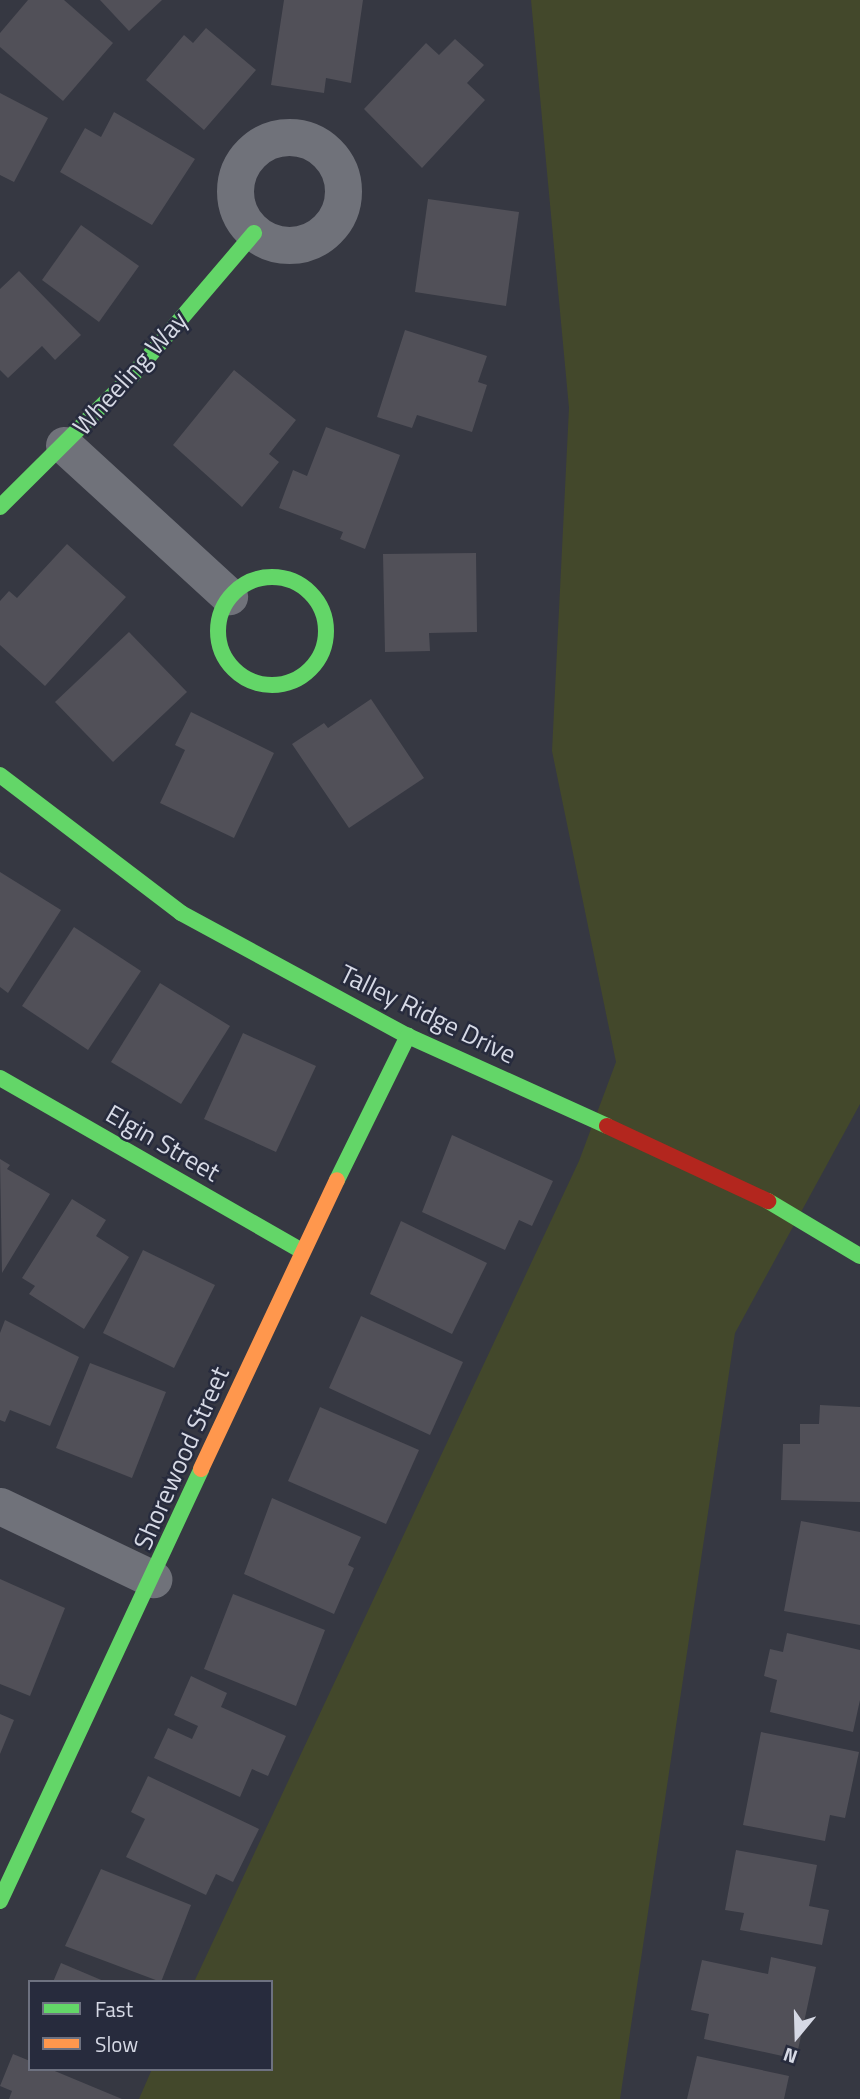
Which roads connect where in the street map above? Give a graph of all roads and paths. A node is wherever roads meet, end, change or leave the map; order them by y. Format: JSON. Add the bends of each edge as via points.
{"nodes":[{"id":1,"x":254,"y":233,"type":"dead end"},
{"id":2,"x":64,"y":445,"type":"junction"},
{"id":3,"x":0,"y":507,"type":"edge"},
{"id":4,"x":229,"y":596,"type":"junction"},
{"id":5,"x":0,"y":775,"type":"edge"},
{"id":6,"x":408,"y":1036,"type":"junction"},
{"id":7,"x":0,"y":1077,"type":"edge"},
{"id":8,"x":302,"y":1251,"type":"junction"},
{"id":9,"x":860,"y":1256,"type":"edge"},
{"id":10,"x":0,"y":1506,"type":"edge"},
{"id":11,"x":153,"y":1578,"type":"junction"},
{"id":12,"x":0,"y":1901,"type":"edge"}],
"edges":[{"from":1,"to":2,"type":"street","name":"Wheeling Way","via":[[132,376]]},
{"from":2,"to":3,"type":"street","name":"Wheeling Way"},
{"from":2,"to":4,"type":"street"},
{"from":4,"to":4,"type":"street","via":[[262,577],[299,583],[323,612],[324,649],[314,666],[286,684],[260,684],[237,673],[226,660],[217,628]]},
{"from":5,"to":6,"type":"street","name":"Talley Ridge Drive","via":[[181,912]]},
{"from":6,"to":8,"type":"street","name":"Shorewood Street"},
{"from":6,"to":9,"type":"street","name":"Talley Ridge Drive","via":[[762,1197]]},
{"from":7,"to":8,"type":"street","name":"Elgin Street"},
{"from":8,"to":11,"type":"street","name":"Shorewood Street"},
{"from":10,"to":11,"type":"street"},
{"from":11,"to":12,"type":"street","name":"Shorewood Street"}]}
